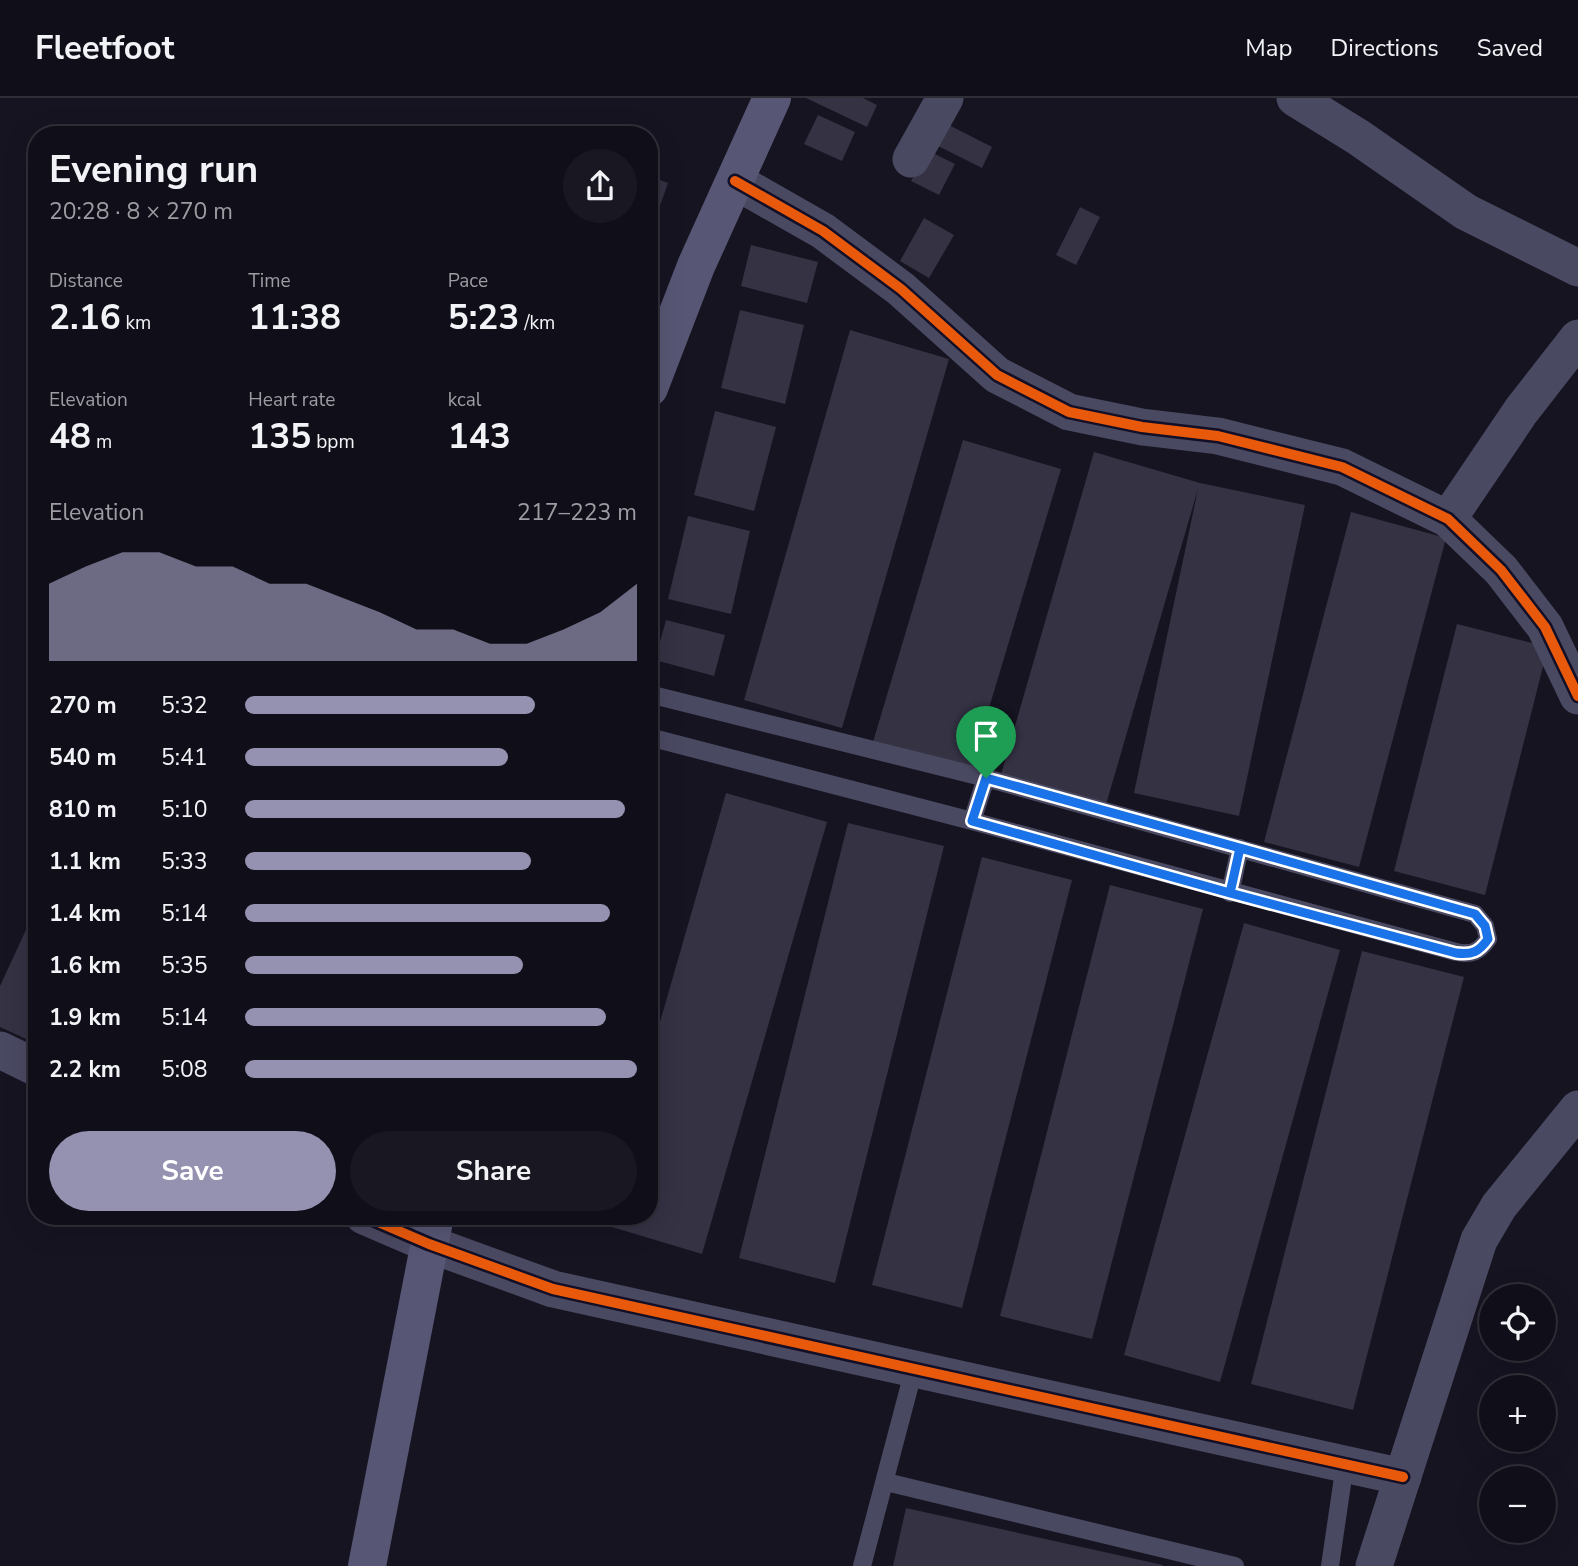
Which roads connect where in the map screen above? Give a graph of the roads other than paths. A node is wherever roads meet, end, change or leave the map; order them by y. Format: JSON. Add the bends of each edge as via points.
{"nodes":[{"id":1,"x":772,"y":98,"type":"edge"},
{"id":2,"x":945,"y":98,"type":"edge"},
{"id":3,"x":1294,"y":98,"type":"edge"},
{"id":4,"x":911,"y":159,"type":"dead end"},
{"id":5,"x":735,"y":181,"type":"junction"},
{"id":6,"x":1578,"y":268,"type":"edge"},
{"id":7,"x":1578,"y":338,"type":"edge"},
{"id":8,"x":658,"y":365,"type":"edge"},
{"id":9,"x":1448,"y":519,"type":"junction"},
{"id":10,"x":658,"y":696,"type":"edge"},
{"id":11,"x":1578,"y":696,"type":"edge"},
{"id":12,"x":658,"y":739,"type":"edge"},
{"id":13,"x":986,"y":778,"type":"junction"},
{"id":14,"x":972,"y":821,"type":"junction"},
{"id":15,"x":1240,"y":848,"type":"junction"},
{"id":16,"x":1230,"y":893,"type":"junction"},
{"id":17,"x":0,"y":1050,"type":"edge"},
{"id":18,"x":28,"y":1064,"type":"edge"},
{"id":19,"x":1578,"y":1110,"type":"edge"},
{"id":20,"x":408,"y":1225,"type":"edge"},
{"id":21,"x":432,"y":1230,"type":"edge"},
{"id":22,"x":914,"y":1368,"type":"junction"},
{"id":23,"x":1345,"y":1464,"type":"junction"},
{"id":24,"x":1403,"y":1477,"type":"junction"},
{"id":25,"x":886,"y":1482,"type":"junction"},
{"id":26,"x":367,"y":1566,"type":"edge"},
{"id":27,"x":862,"y":1566,"type":"edge"},
{"id":28,"x":1235,"y":1566,"type":"edge"},
{"id":29,"x":1330,"y":1566,"type":"edge"},
{"id":30,"x":1374,"y":1566,"type":"edge"}],
"edges":[{"from":1,"to":5,"type":"main road"},
{"from":2,"to":4,"type":"street"},
{"from":3,"to":6,"type":"street","via":[[1466,212]]},
{"from":5,"to":8,"type":"main road"},
{"from":5,"to":9,"type":"street","via":[[823,232],[901,289],[997,375],[1069,412],[1218,436],[1342,467]]},
{"from":7,"to":9,"type":"street","via":[[1521,411]]},
{"from":9,"to":11,"type":"street","via":[[1501,570],[1545,627]]},
{"from":10,"to":13,"type":"lane"},
{"from":12,"to":14,"type":"lane"},
{"from":13,"to":14,"type":"lane"},
{"from":13,"to":15,"type":"lane"},
{"from":14,"to":16,"type":"lane"},
{"from":15,"to":16,"type":"lane"},
{"from":15,"to":16,"type":"lane","via":[[1475,914],[1488,939],[1480,950],[1456,953]]},
{"from":17,"to":18,"type":"street"},
{"from":19,"to":24,"type":"street","via":[[1499,1206],[1479,1240]]},
{"from":20,"to":21,"type":"street"},
{"from":21,"to":22,"type":"street","via":[[553,1289]]},
{"from":21,"to":26,"type":"main road"},
{"from":22,"to":23,"type":"street"},
{"from":22,"to":25,"type":"lane"},
{"from":23,"to":24,"type":"street"},
{"from":23,"to":29,"type":"lane"},
{"from":24,"to":30,"type":"street"},
{"from":25,"to":27,"type":"lane"},
{"from":25,"to":28,"type":"lane"}]}
